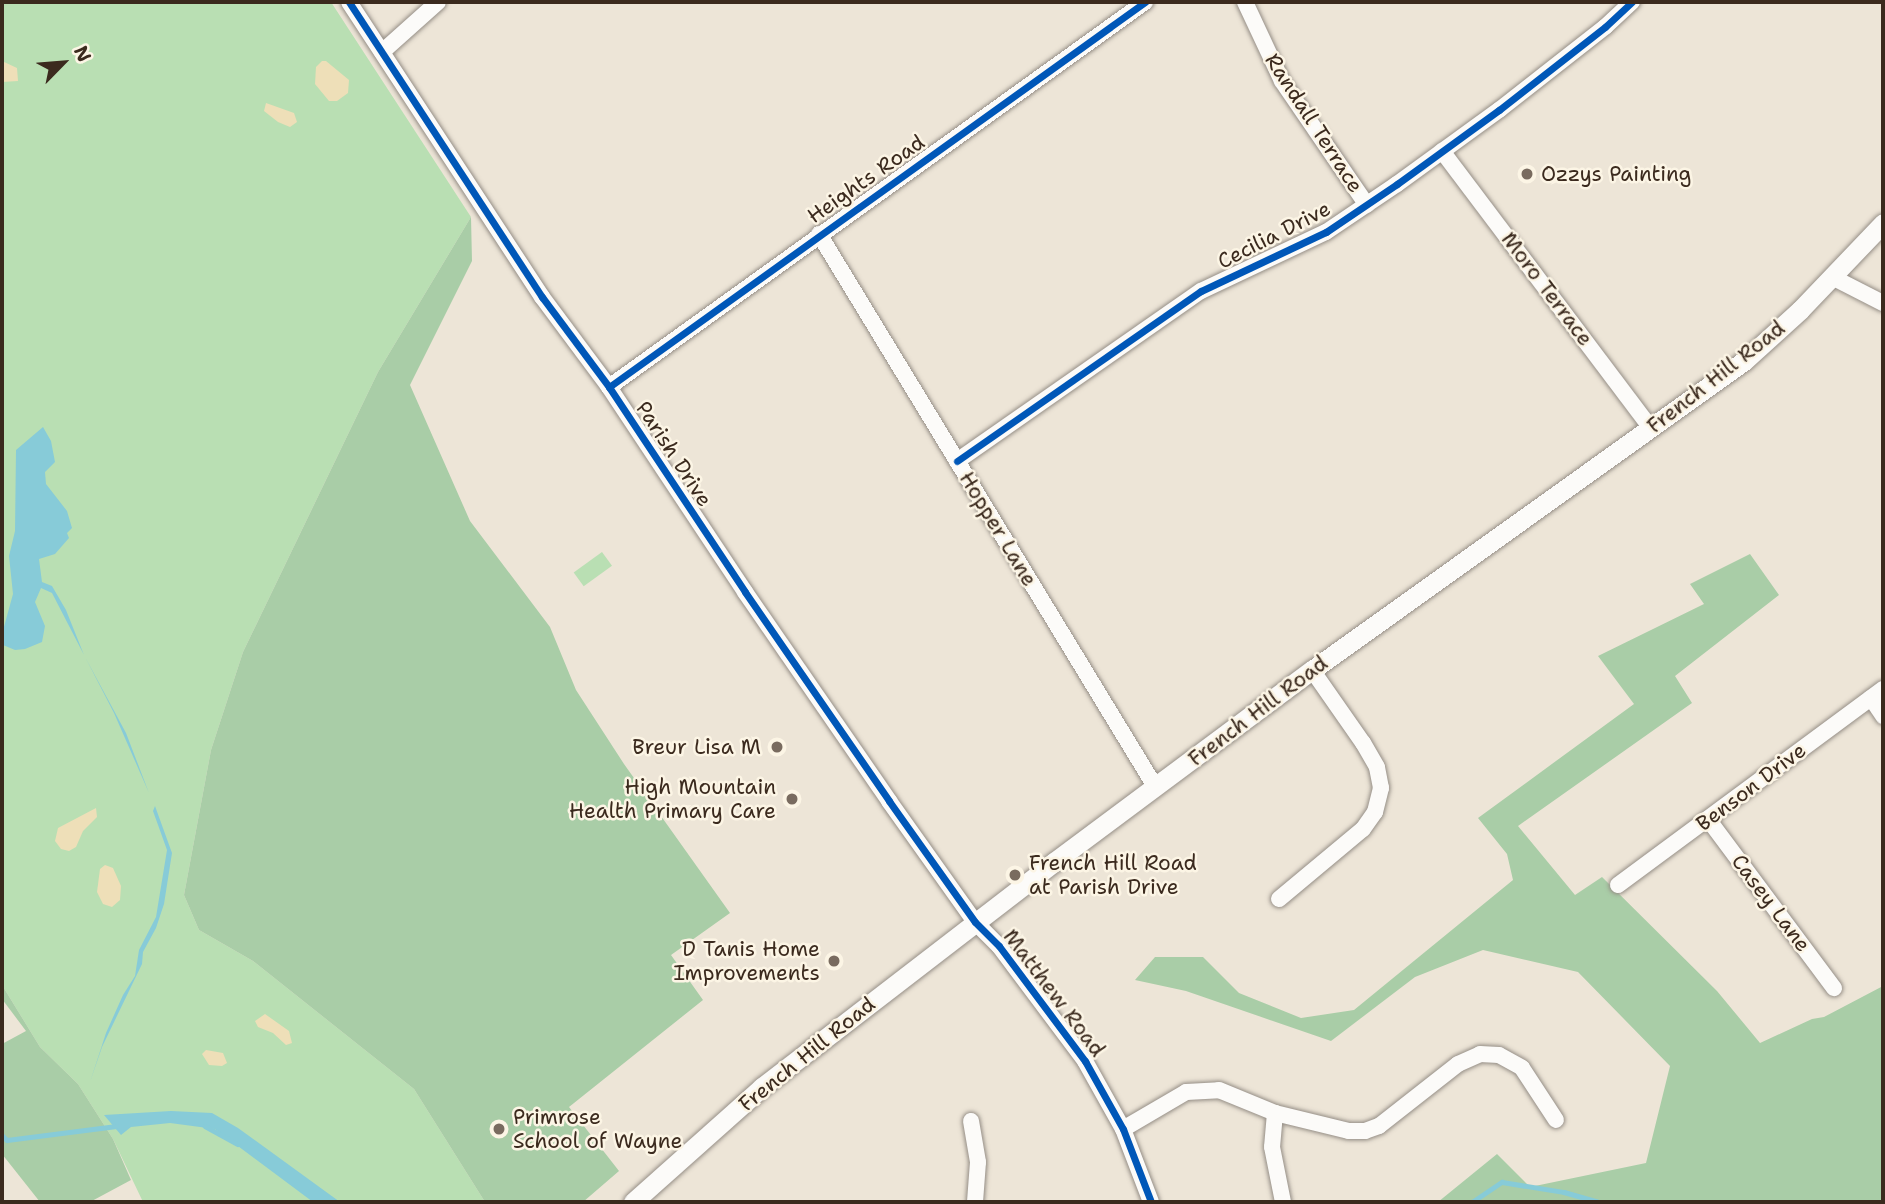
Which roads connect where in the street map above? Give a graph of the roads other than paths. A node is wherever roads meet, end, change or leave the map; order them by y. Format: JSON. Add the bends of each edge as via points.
{"nodes":[{"id":1,"x":349,"y":2,"type":"edge"},
{"id":2,"x":438,"y":2,"type":"edge"},
{"id":3,"x":1145,"y":2,"type":"edge"},
{"id":4,"x":1245,"y":2,"type":"edge"},
{"id":5,"x":1632,"y":2,"type":"edge"},
{"id":6,"x":382,"y":52,"type":"junction"},
{"id":7,"x":1443,"y":151,"type":"junction"},
{"id":8,"x":1367,"y":205,"type":"junction"},
{"id":9,"x":1883,"y":223,"type":"edge"},
{"id":10,"x":819,"y":234,"type":"junction"},
{"id":11,"x":1832,"y":277,"type":"junction"},
{"id":12,"x":1883,"y":303,"type":"edge"},
{"id":13,"x":608,"y":387,"type":"junction"},
{"id":14,"x":1651,"y":428,"type":"junction"},
{"id":15,"x":957,"y":461,"type":"junction"},
{"id":16,"x":1312,"y":670,"type":"junction"},
{"id":17,"x":1877,"y":694,"type":"edge"},
{"id":18,"x":1883,"y":716,"type":"edge"},
{"id":19,"x":1156,"y":788,"type":"junction"},
{"id":20,"x":1708,"y":819,"type":"junction"},
{"id":21,"x":1618,"y":886,"type":"dead end"},
{"id":22,"x":1279,"y":899,"type":"dead end"},
{"id":23,"x":975,"y":922,"type":"junction"},
{"id":24,"x":1834,"y":988,"type":"dead end"},
{"id":25,"x":1275,"y":1113,"type":"junction"},
{"id":26,"x":1556,"y":1120,"type":"dead end"},
{"id":27,"x":971,"y":1121,"type":"dead end"},
{"id":28,"x":1123,"y":1129,"type":"junction"},
{"id":29,"x":681,"y":1161,"type":"junction"},
{"id":30,"x":633,"y":1202,"type":"edge"},
{"id":31,"x":643,"y":1202,"type":"edge"},
{"id":32,"x":975,"y":1202,"type":"edge"},
{"id":33,"x":1152,"y":1202,"type":"edge"},
{"id":34,"x":1283,"y":1202,"type":"edge"}],
"edges":[{"from":1,"to":6,"type":"street","name":"Parish Drive"},
{"from":2,"to":6,"type":"street"},
{"from":3,"to":10,"type":"street","name":"Heights Road"},
{"from":4,"to":8,"type":"street","name":"Randall Terrace","via":[[1282,81]]},
{"from":5,"to":7,"type":"street","name":"Cecilia Drive"},
{"from":6,"to":13,"type":"street","name":"Parish Drive","via":[[542,297]]},
{"from":7,"to":8,"type":"street","name":"Cecilia Drive"},
{"from":7,"to":14,"type":"street","name":"Moro Terrace"},
{"from":8,"to":15,"type":"street","name":"Cecilia Drive","via":[[1326,232],[1201,291]]},
{"from":9,"to":11,"type":"main road","name":"French Hill Road"},
{"from":10,"to":13,"type":"street","name":"Heights Road"},
{"from":10,"to":15,"type":"street","name":"Hopper Lane"},
{"from":11,"to":12,"type":"street"},
{"from":11,"to":14,"type":"main road","name":"French Hill Road","via":[[1744,361]]},
{"from":13,"to":23,"type":"street","name":"Parish Drive"},
{"from":14,"to":16,"type":"main road","name":"French Hill Road"},
{"from":15,"to":19,"type":"street","name":"Hopper Lane"},
{"from":16,"to":19,"type":"main road","name":"French Hill Road"},
{"from":16,"to":22,"type":"street","via":[[1363,743],[1377,767],[1381,788],[1375,811],[1363,829]]},
{"from":17,"to":18,"type":"street"},
{"from":17,"to":20,"type":"street","name":"Benson Drive"},
{"from":19,"to":23,"type":"main road","name":"French Hill Road"},
{"from":20,"to":21,"type":"street","name":"Benson Drive"},
{"from":20,"to":24,"type":"street","name":"Casey Lane"},
{"from":23,"to":28,"type":"street","name":"Matthew Road","via":[[999,946],[1085,1061]]},
{"from":23,"to":29,"type":"main road","name":"French Hill Road","via":[[762,1087]]},
{"from":25,"to":26,"type":"street","via":[[1365,1131],[1379,1126],[1458,1064],[1480,1054],[1499,1055],[1522,1068]]},
{"from":25,"to":28,"type":"street","via":[[1219,1090],[1186,1092]]},
{"from":25,"to":34,"type":"street","via":[[1272,1147]]},
{"from":27,"to":32,"type":"street","via":[[978,1162]]},
{"from":28,"to":33,"type":"street","name":"Matthew Road"},
{"from":29,"to":30,"type":"main road","name":"French Hill Road"},
{"from":29,"to":31,"type":"main road"}]}
